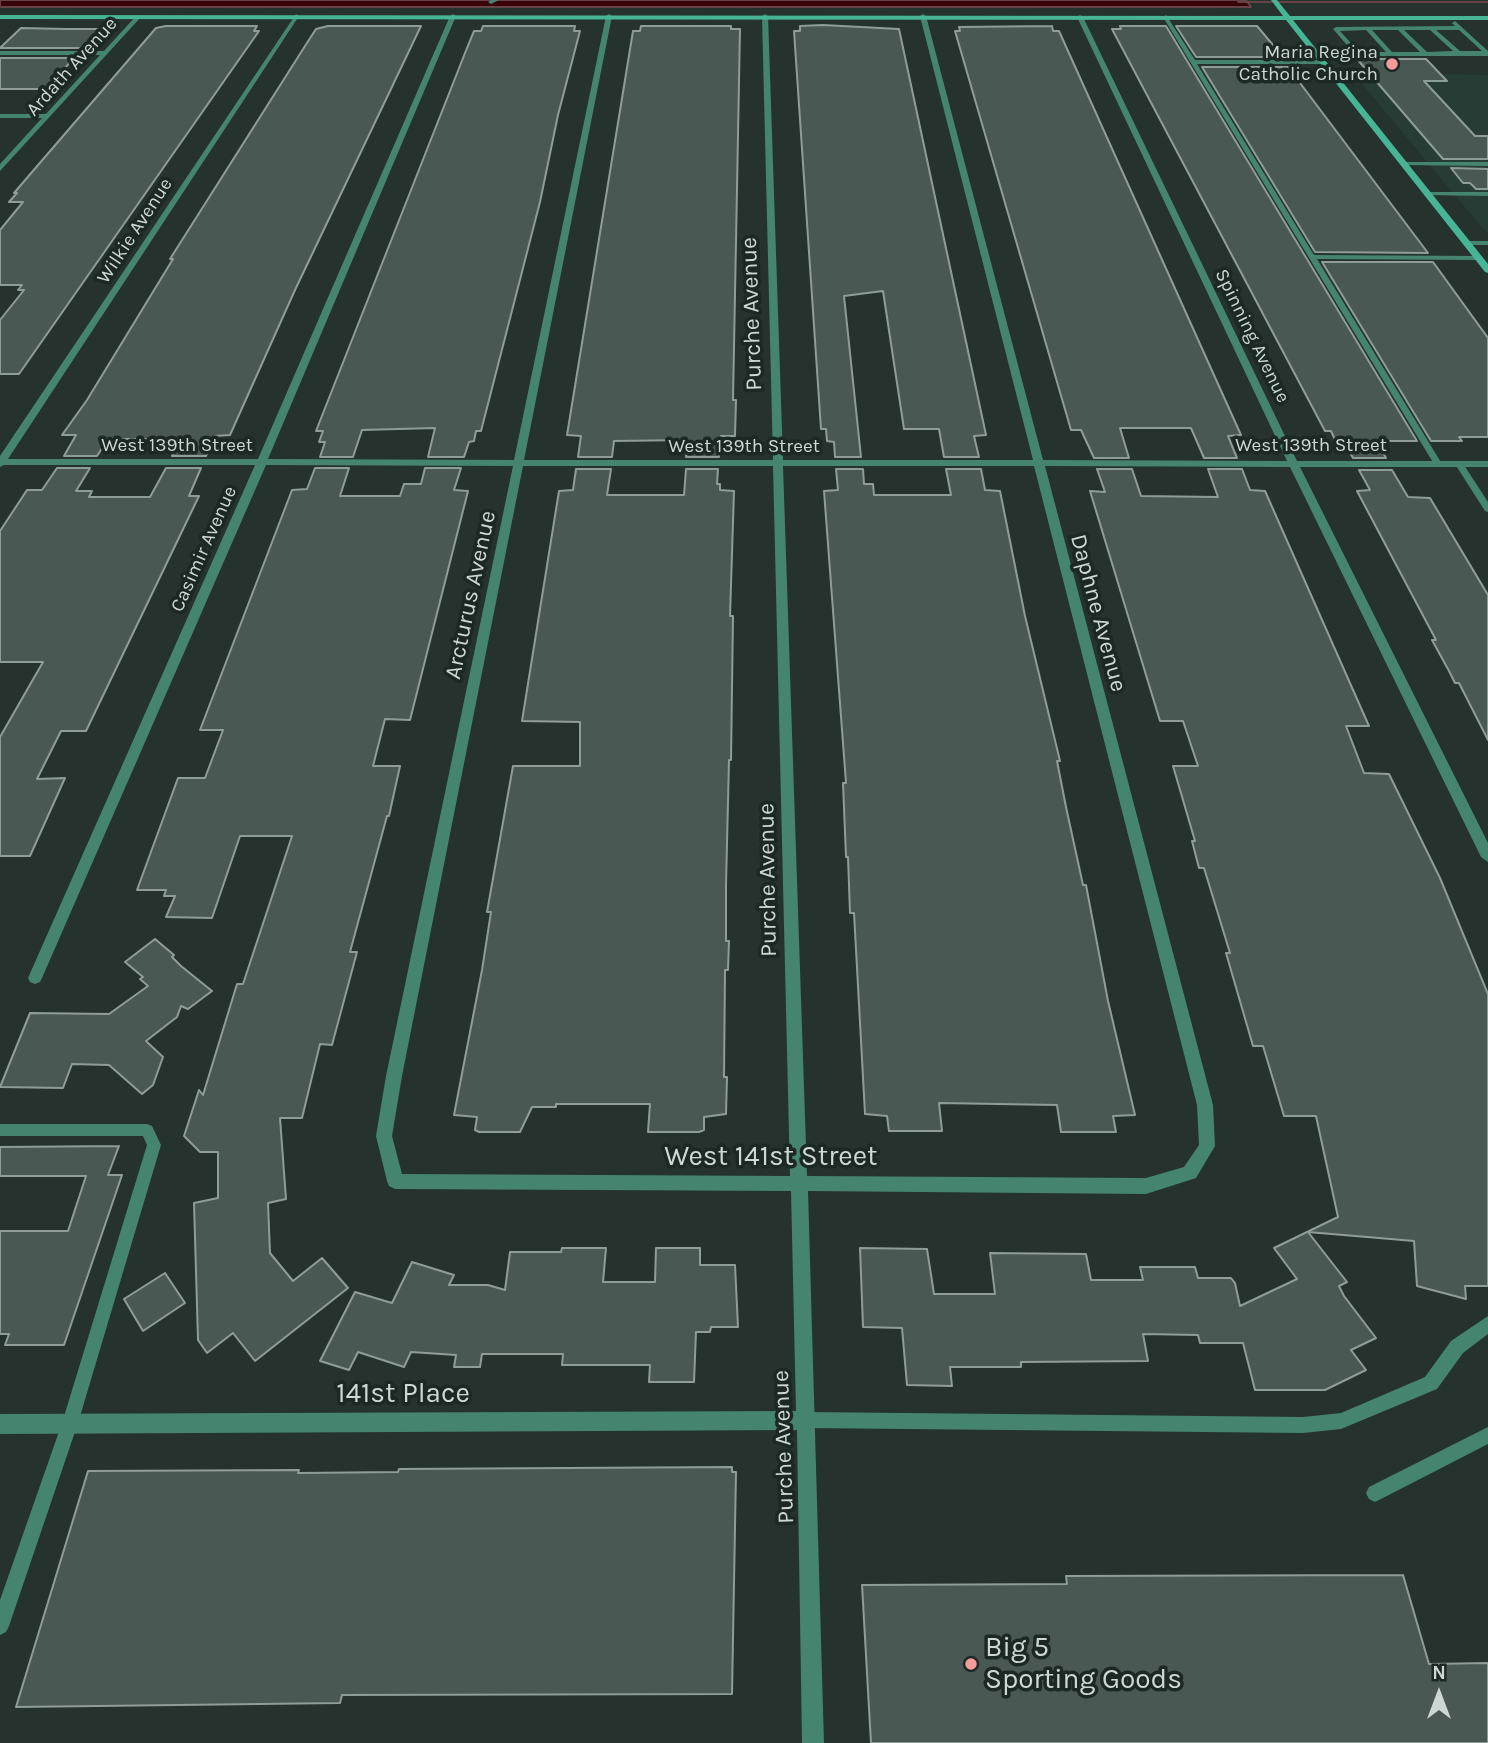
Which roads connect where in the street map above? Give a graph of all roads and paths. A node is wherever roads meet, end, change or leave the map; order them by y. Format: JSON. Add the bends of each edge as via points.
{"nodes":[{"id":1,"x":1273,"y":0,"type":"edge"},
{"id":2,"x":296,"y":16,"type":"junction"},
{"id":3,"x":453,"y":16,"type":"junction"},
{"id":4,"x":609,"y":16,"type":"junction"},
{"id":5,"x":765,"y":16,"type":"junction"},
{"id":6,"x":923,"y":16,"type":"junction"},
{"id":7,"x":0,"y":17,"type":"edge"},
{"id":8,"x":138,"y":17,"type":"junction"},
{"id":9,"x":1080,"y":17,"type":"junction"},
{"id":10,"x":1166,"y":17,"type":"junction"},
{"id":11,"x":1287,"y":17,"type":"junction"},
{"id":12,"x":1450,"y":18,"type":"junction"},
{"id":13,"x":1488,"y":18,"type":"edge"},
{"id":14,"x":1367,"y":27,"type":"junction"},
{"id":15,"x":1399,"y":27,"type":"junction"},
{"id":16,"x":1431,"y":28,"type":"junction"},
{"id":17,"x":1460,"y":28,"type":"junction"},
{"id":18,"x":0,"y":53,"type":"edge"},
{"id":19,"x":105,"y":53,"type":"junction"},
{"id":20,"x":1458,"y":53,"type":"junction"},
{"id":21,"x":1316,"y":54,"type":"junction"},
{"id":22,"x":1358,"y":54,"type":"junction"},
{"id":23,"x":1391,"y":54,"type":"junction"},
{"id":24,"x":1425,"y":54,"type":"junction"},
{"id":25,"x":1487,"y":54,"type":"edge"},
{"id":26,"x":1194,"y":62,"type":"junction"},
{"id":27,"x":1323,"y":62,"type":"junction"},
{"id":28,"x":0,"y":116,"type":"edge"},
{"id":29,"x":49,"y":116,"type":"junction"},
{"id":30,"x":1404,"y":164,"type":"junction"},
{"id":31,"x":1488,"y":164,"type":"edge"},
{"id":32,"x":0,"y":169,"type":"edge"},
{"id":33,"x":1427,"y":194,"type":"junction"},
{"id":34,"x":1488,"y":194,"type":"edge"},
{"id":35,"x":1467,"y":243,"type":"junction"},
{"id":36,"x":1488,"y":243,"type":"edge"},
{"id":37,"x":1313,"y":257,"type":"junction"},
{"id":38,"x":1478,"y":258,"type":"junction"},
{"id":39,"x":1488,"y":270,"type":"edge"},
{"id":40,"x":0,"y":463,"type":"edge"},
{"id":41,"x":1037,"y":463,"type":"junction"},
{"id":42,"x":1293,"y":463,"type":"junction"},
{"id":43,"x":261,"y":464,"type":"junction"},
{"id":44,"x":780,"y":464,"type":"junction"},
{"id":45,"x":1438,"y":464,"type":"junction"},
{"id":46,"x":1459,"y":464,"type":"junction"},
{"id":47,"x":1488,"y":464,"type":"edge"},
{"id":48,"x":519,"y":465,"type":"junction"},
{"id":49,"x":1488,"y":509,"type":"edge"},
{"id":50,"x":1488,"y":858,"type":"edge"},
{"id":51,"x":34,"y":978,"type":"dead end"},
{"id":52,"x":0,"y":1130,"type":"edge"},
{"id":53,"x":395,"y":1181,"type":"joint"},
{"id":54,"x":798,"y":1183,"type":"junction"},
{"id":55,"x":1146,"y":1186,"type":"joint"},
{"id":56,"x":1488,"y":1324,"type":"edge"},
{"id":57,"x":806,"y":1420,"type":"junction"},
{"id":58,"x":70,"y":1423,"type":"junction"},
{"id":59,"x":0,"y":1424,"type":"edge"},
{"id":60,"x":1488,"y":1435,"type":"edge"},
{"id":61,"x":1376,"y":1493,"type":"dead end"},
{"id":62,"x":0,"y":1626,"type":"edge"},
{"id":63,"x":813,"y":1743,"type":"edge"}],
"edges":[{"from":1,"to":11,"type":"street"},
{"from":2,"to":3,"type":"street"},
{"from":2,"to":8,"type":"street"},
{"from":2,"to":40,"type":"street","name":"Wilkie Avenue"},
{"from":3,"to":4,"type":"street"},
{"from":3,"to":43,"type":"street","name":"Casimir Avenue"},
{"from":4,"to":5,"type":"street"},
{"from":4,"to":48,"type":"street","name":"Arcturus Avenue"},
{"from":5,"to":6,"type":"street"},
{"from":5,"to":44,"type":"street","name":"Purche Avenue"},
{"from":6,"to":9,"type":"street"},
{"from":6,"to":41,"type":"street","name":"Daphne Avenue"},
{"from":7,"to":8,"type":"street"},
{"from":8,"to":19,"type":"street","name":"Ardath Avenue"},
{"from":9,"to":10,"type":"street"},
{"from":9,"to":42,"type":"street","name":"Spinning Avenue"},
{"from":10,"to":11,"type":"street"},
{"from":10,"to":26,"type":"lane"},
{"from":11,"to":12,"type":"street"},
{"from":11,"to":21,"type":"street"},
{"from":12,"to":13,"type":"street"},
{"from":12,"to":17,"type":"lane"},
{"from":14,"to":15,"type":"lane"},
{"from":14,"to":22,"type":"lane","via":[[1336,29]]},
{"from":14,"to":23,"type":"lane"},
{"from":15,"to":16,"type":"lane"},
{"from":15,"to":24,"type":"lane"},
{"from":16,"to":17,"type":"lane"},
{"from":16,"to":20,"type":"lane"},
{"from":17,"to":25,"type":"lane"},
{"from":18,"to":19,"type":"street"},
{"from":19,"to":29,"type":"street","name":"Ardath Avenue"},
{"from":20,"to":24,"type":"lane"},
{"from":20,"to":25,"type":"lane"},
{"from":21,"to":22,"type":"lane"},
{"from":21,"to":27,"type":"street"},
{"from":22,"to":23,"type":"lane"},
{"from":23,"to":24,"type":"lane"},
{"from":26,"to":27,"type":"lane"},
{"from":26,"to":37,"type":"lane"},
{"from":27,"to":30,"type":"street"},
{"from":28,"to":29,"type":"street"},
{"from":29,"to":32,"type":"street","name":"Ardath Avenue"},
{"from":30,"to":31,"type":"lane"},
{"from":30,"to":33,"type":"street"},
{"from":33,"to":34,"type":"lane"},
{"from":33,"to":35,"type":"street"},
{"from":35,"to":36,"type":"lane"},
{"from":35,"to":38,"type":"street"},
{"from":37,"to":38,"type":"lane"},
{"from":37,"to":45,"type":"lane"},
{"from":38,"to":39,"type":"street"},
{"from":40,"to":43,"type":"street","name":"West 139th Street"},
{"from":41,"to":42,"type":"street","name":"West 139th Street"},
{"from":41,"to":44,"type":"street","name":"West 139th Street"},
{"from":41,"to":55,"type":"street","name":"Daphne Avenue","via":[[1205,1105],[1207,1146],[1190,1173]]},
{"from":42,"to":45,"type":"street","name":"West 139th Street"},
{"from":42,"to":50,"type":"street","name":"Spinning Avenue"},
{"from":43,"to":48,"type":"street","name":"West 139th Street"},
{"from":43,"to":51,"type":"street","name":"Casimir Avenue"},
{"from":44,"to":48,"type":"street","name":"West 139th Street"},
{"from":44,"to":54,"type":"street","name":"Purche Avenue"},
{"from":45,"to":46,"type":"street","name":"West 139th Street"},
{"from":46,"to":47,"type":"street","name":"West 139th Street"},
{"from":46,"to":49,"type":"lane"},
{"from":48,"to":53,"type":"street","name":"Arcturus Avenue","via":[[392,1088],[384,1136]]},
{"from":52,"to":58,"type":"lane","via":[[147,1130],[154,1145]]},
{"from":53,"to":54,"type":"street","name":"West 141st Street"},
{"from":54,"to":55,"type":"street","name":"West 141st Street"},
{"from":54,"to":57,"type":"street","name":"Purche Avenue"},
{"from":56,"to":57,"type":"lane","via":[[1457,1347],[1431,1383],[1341,1421],[1303,1425]]},
{"from":57,"to":58,"type":"street","name":"141st Place"},
{"from":57,"to":63,"type":"street","name":"Purche Avenue"},
{"from":58,"to":59,"type":"street","name":"141st Place"},
{"from":58,"to":62,"type":"lane"},
{"from":60,"to":61,"type":"lane"}]}
